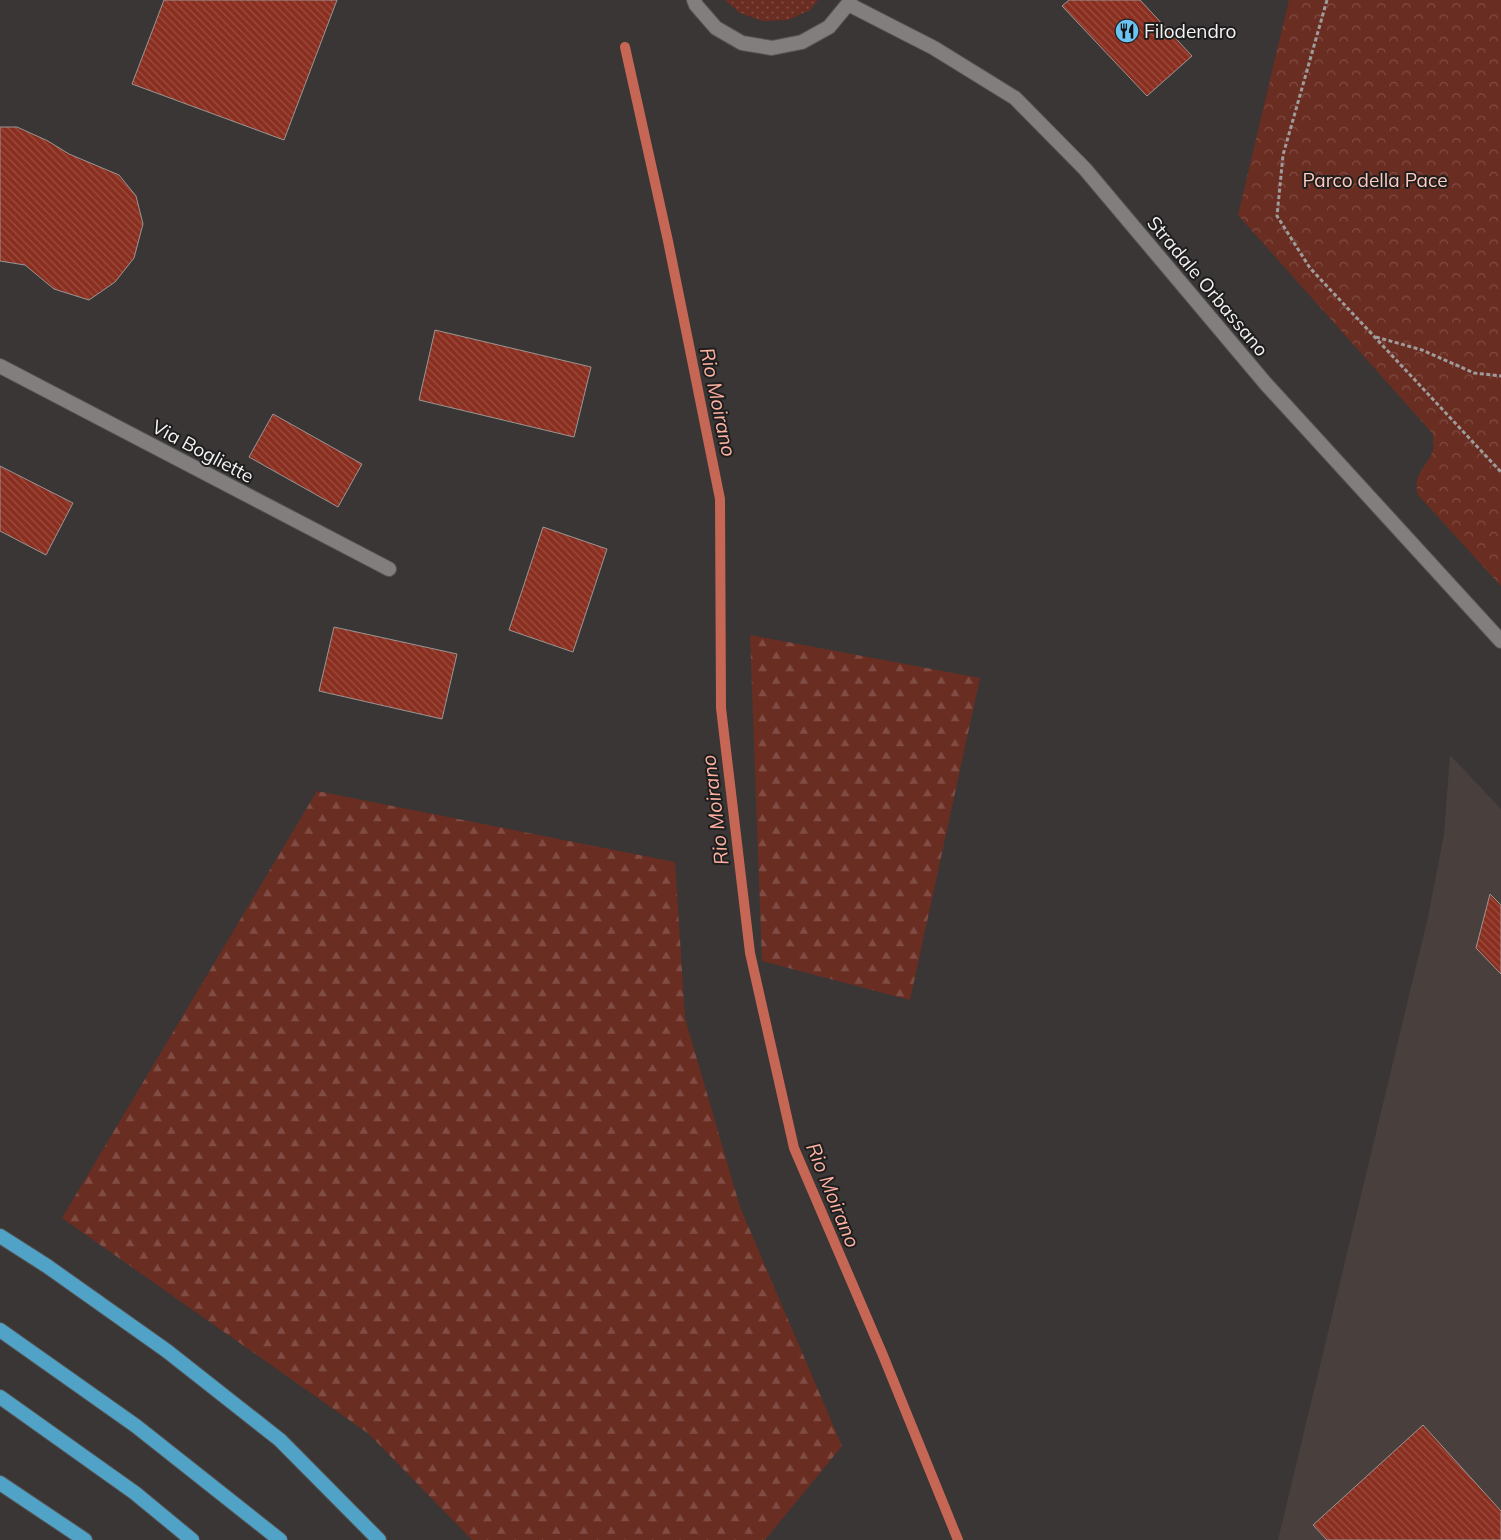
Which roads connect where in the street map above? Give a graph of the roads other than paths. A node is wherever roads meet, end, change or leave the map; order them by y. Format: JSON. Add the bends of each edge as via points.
{"nodes":[{"id":1,"x":694,"y":0,"type":"edge"},
{"id":2,"x":849,"y":2,"type":"edge"},
{"id":3,"x":0,"y":366,"type":"edge"},
{"id":4,"x":389,"y":570,"type":"dead end"},
{"id":5,"x":1501,"y":641,"type":"edge"},
{"id":6,"x":0,"y":1236,"type":"edge"},
{"id":7,"x":0,"y":1330,"type":"edge"},
{"id":8,"x":0,"y":1397,"type":"edge"},
{"id":9,"x":0,"y":1483,"type":"edge"},
{"id":10,"x":85,"y":1540,"type":"edge"},
{"id":11,"x":192,"y":1540,"type":"edge"},
{"id":12,"x":280,"y":1540,"type":"edge"},
{"id":13,"x":379,"y":1540,"type":"edge"}],
"edges":[{"from":1,"to":2,"type":"street","via":[[716,28],[742,42],[772,48],[802,42],[829,27]]},
{"from":2,"to":5,"type":"street","name":"Stradale Orbassano","via":[[934,48],[1015,98],[1085,169],[1266,384]]},
{"from":3,"to":4,"type":"street","name":"Via Bogliette"},
{"from":6,"to":13,"type":"main road","via":[[167,1351],[280,1440]]},
{"from":7,"to":12,"type":"main road","via":[[136,1426]]},
{"from":8,"to":11,"type":"main road","via":[[135,1493]]},
{"from":9,"to":10,"type":"main road"}]}
